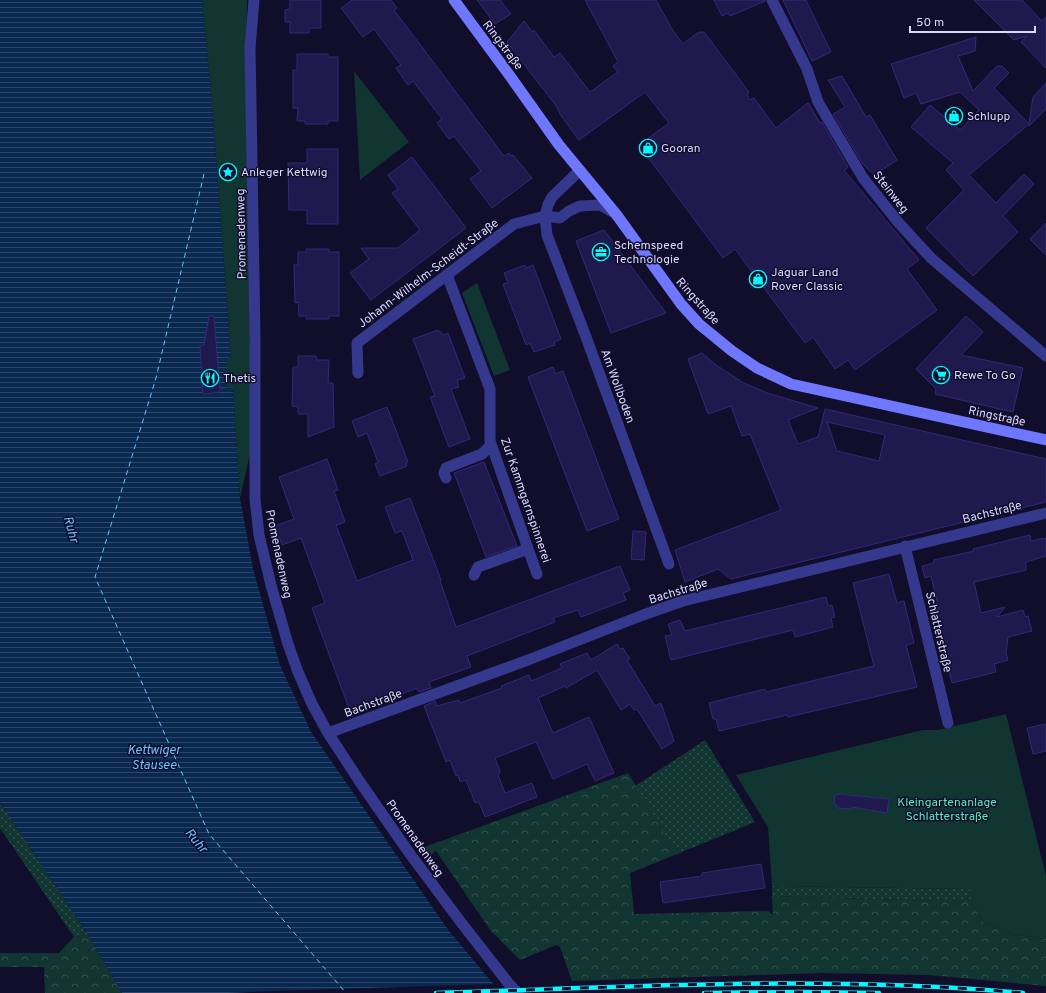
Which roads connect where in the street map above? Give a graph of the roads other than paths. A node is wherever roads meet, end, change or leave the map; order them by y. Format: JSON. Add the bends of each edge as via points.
{"nodes":[{"id":1,"x":254,"y":0,"type":"edge"},
{"id":2,"x":454,"y":0,"type":"edge"},
{"id":3,"x":772,"y":0,"type":"edge"},
{"id":4,"x":580,"y":170,"type":"junction"},
{"id":5,"x":616,"y":214,"type":"junction"},
{"id":6,"x":545,"y":216,"type":"junction"},
{"id":7,"x":447,"y":275,"type":"junction"},
{"id":8,"x":1046,"y":356,"type":"edge"},
{"id":9,"x":358,"y":373,"type":"dead end"},
{"id":10,"x":1046,"y":440,"type":"edge"},
{"id":11,"x":491,"y":445,"type":"junction"},
{"id":12,"x":446,"y":478,"type":"dead end"},
{"id":13,"x":1046,"y":513,"type":"edge"},
{"id":14,"x":905,"y":546,"type":"junction"},
{"id":15,"x":528,"y":549,"type":"junction"},
{"id":16,"x":669,"y":564,"type":"dead end"},
{"id":17,"x":537,"y":574,"type":"dead end"},
{"id":18,"x":474,"y":575,"type":"dead end"},
{"id":19,"x":948,"y":723,"type":"dead end"},
{"id":20,"x":328,"y":734,"type":"junction"},
{"id":21,"x":518,"y":993,"type":"edge"}],
"edges":[{"from":1,"to":20,"type":"street","name":"Promenadenweg","via":[[250,48],[257,517],[266,567],[288,644],[300,678]]},
{"from":2,"to":4,"type":"main road","name":"Ringstraße","via":[[555,140]]},
{"from":3,"to":8,"type":"street","name":"Steinweg","via":[[807,69],[818,102],[863,178],[931,258]]},
{"from":4,"to":5,"type":"main road","name":"Ringstraße"},
{"from":4,"to":6,"type":"street","via":[[552,197]]},
{"from":5,"to":6,"type":"street","name":"Johann-Wilhelm-Scheidt-Straße","via":[[600,205],[580,206],[560,218]]},
{"from":5,"to":10,"type":"main road","name":"Ringstraße","via":[[681,304],[699,324],[757,368],[791,384]]},
{"from":6,"to":7,"type":"street","name":"Johann-Wilhelm-Scheidt-Straße","via":[[514,224]]},
{"from":6,"to":16,"type":"street","name":"Am Wollboden","via":[[547,235]]},
{"from":7,"to":9,"type":"street","name":"Johann-Wilhelm-Scheidt-Straße","via":[[357,344]]},
{"from":7,"to":11,"type":"street","name":"Zur Kammgarnspinnerei","via":[[490,389]]},
{"from":11,"to":12,"type":"street","via":[[482,454],[446,468]]},
{"from":11,"to":15,"type":"street","name":"Zur Kammgarnspinnerei"},
{"from":13,"to":14,"type":"street","name":"Bachstraße"},
{"from":14,"to":19,"type":"street","name":"Schlatterstraße"},
{"from":14,"to":20,"type":"street","name":"Bachstraße","via":[[682,601]]},
{"from":15,"to":17,"type":"street","name":"Zur Kammgarnspinnerei"},
{"from":15,"to":18,"type":"street","via":[[478,567]]},
{"from":20,"to":21,"type":"street","name":"Promenadenweg","via":[[460,921]]}]}
